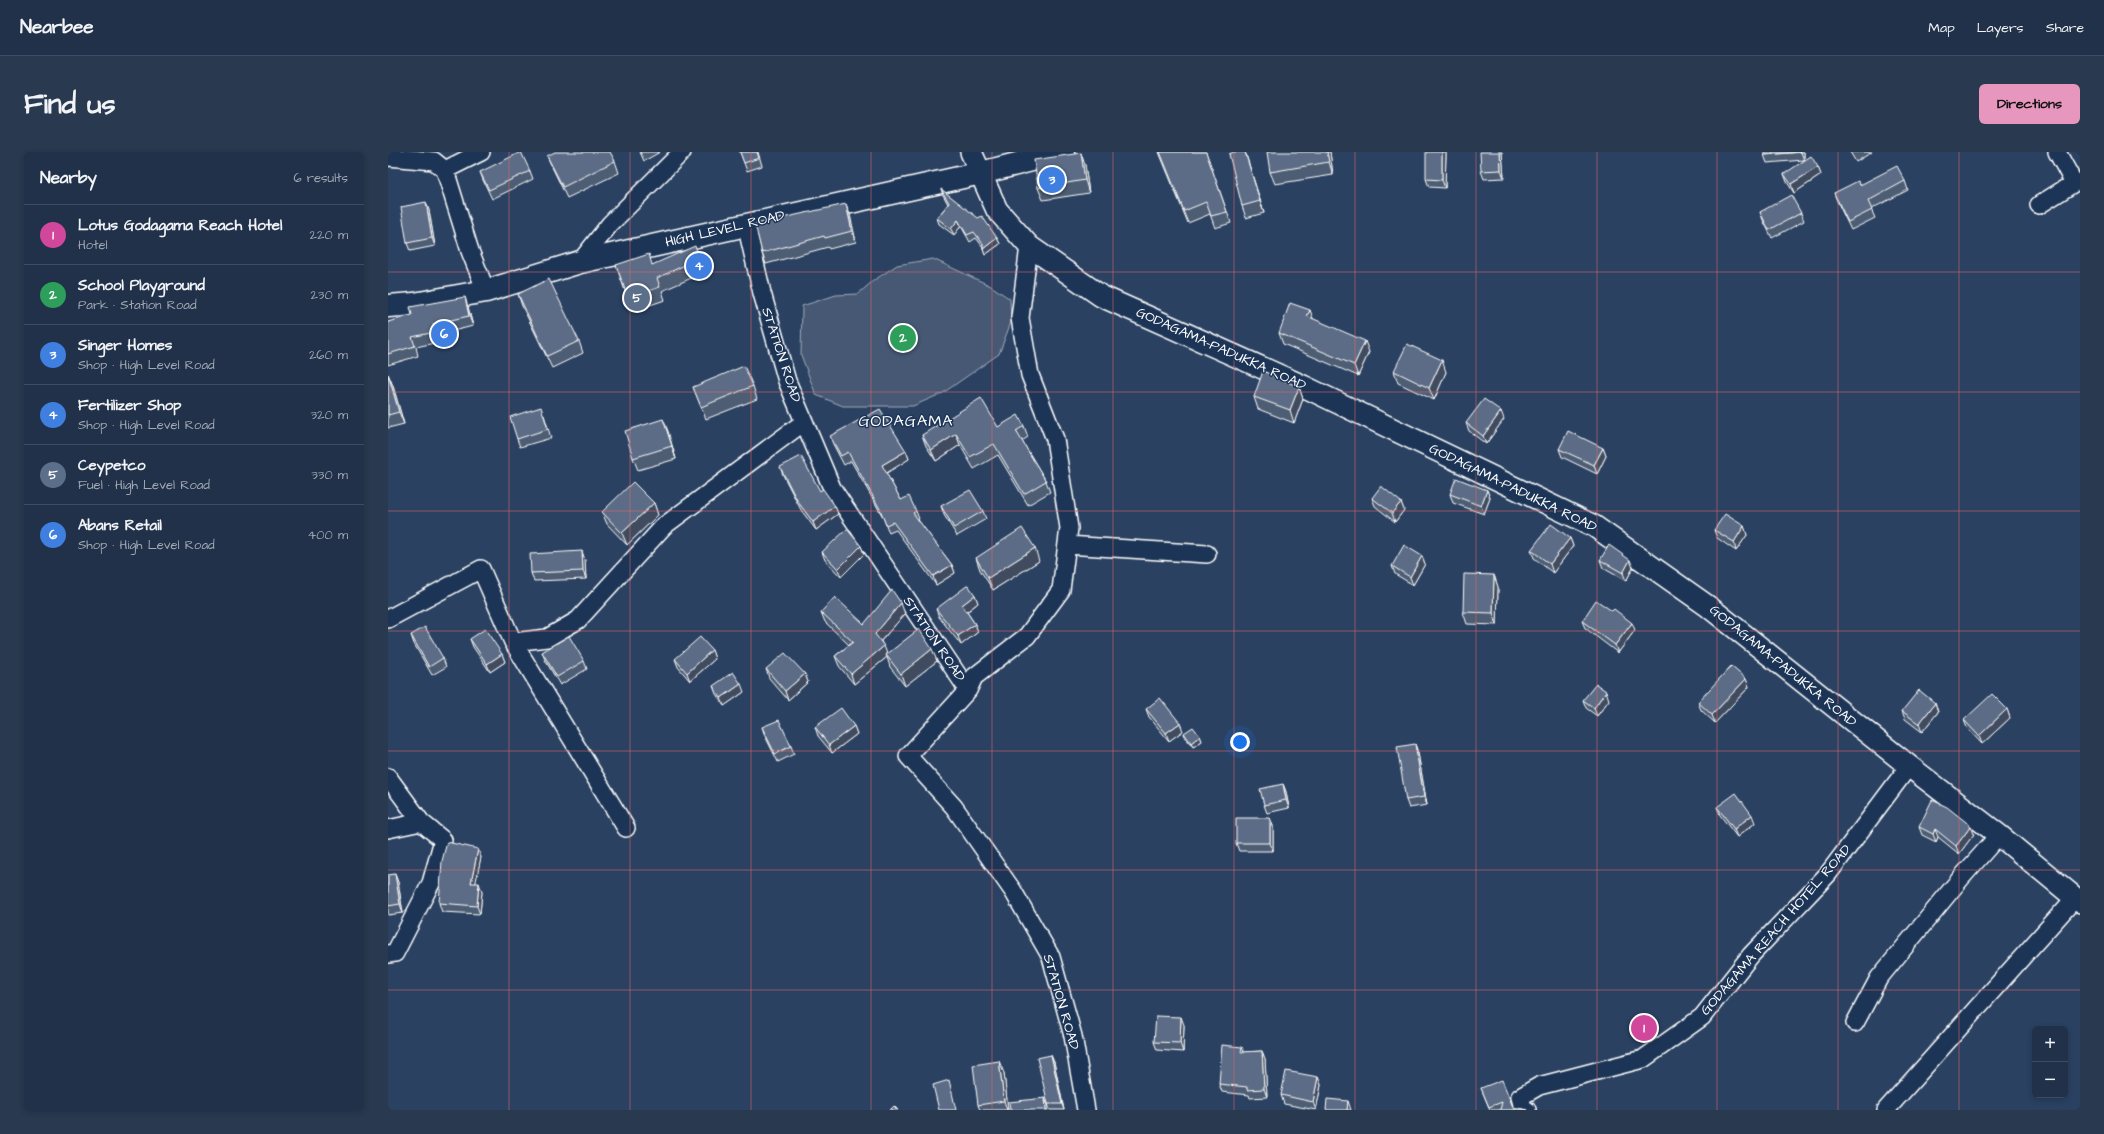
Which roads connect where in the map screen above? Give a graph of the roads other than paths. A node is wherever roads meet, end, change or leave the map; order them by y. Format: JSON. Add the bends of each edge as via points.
{"nodes":[{"id":1,"x":481,"y":152,"type":"edge"},
{"id":2,"x":682,"y":152,"type":"edge"},
{"id":3,"x":971,"y":152,"type":"edge"},
{"id":4,"x":1063,"y":152,"type":"edge"},
{"id":5,"x":2058,"y":152,"type":"edge"},
{"id":6,"x":388,"y":157,"type":"edge"},
{"id":7,"x":445,"y":170,"type":"junction"},
{"id":8,"x":981,"y":173,"type":"junction"},
{"id":9,"x":2039,"y":205,"type":"dead end"},
{"id":10,"x":746,"y":224,"type":"junction"},
{"id":11,"x":1029,"y":246,"type":"junction"},
{"id":12,"x":580,"y":262,"type":"junction"},
{"id":13,"x":486,"y":291,"type":"junction"},
{"id":14,"x":388,"y":306,"type":"edge"},
{"id":15,"x":804,"y":422,"type":"junction"},
{"id":16,"x":1066,"y":545,"type":"junction"},
{"id":17,"x":1207,"y":554,"type":"dead end"},
{"id":18,"x":388,"y":618,"type":"edge"},
{"id":19,"x":513,"y":642,"type":"junction"},
{"id":20,"x":968,"y":690,"type":"junction"},
{"id":21,"x":1909,"y":766,"type":"junction"},
{"id":22,"x":388,"y":777,"type":"edge"},
{"id":23,"x":421,"y":822,"type":"junction"},
{"id":24,"x":626,"y":828,"type":"dead end"},
{"id":25,"x":388,"y":829,"type":"edge"},
{"id":26,"x":1999,"y":835,"type":"junction"},
{"id":27,"x":2077,"y":900,"type":"edge"},
{"id":28,"x":388,"y":954,"type":"edge"},
{"id":29,"x":1854,"y":1023,"type":"dead end"},
{"id":30,"x":1086,"y":1110,"type":"edge"},
{"id":31,"x":1527,"y":1110,"type":"edge"},
{"id":32,"x":1886,"y":1110,"type":"edge"}],
"edges":[{"from":1,"to":7,"type":"street"},
{"from":2,"to":12,"type":"street","via":[[610,224]]},
{"from":3,"to":8,"type":"main road","name":"GODAGAMA-PADUKKA ROAD"},
{"from":4,"to":8,"type":"highway","name":"HIGH LEVEL ROAD"},
{"from":5,"to":9,"type":"street","via":[[2074,183]]},
{"from":6,"to":7,"type":"street","via":[[434,162]]},
{"from":7,"to":13,"type":"street","via":[[470,252]]},
{"from":8,"to":10,"type":"highway","name":"HIGH LEVEL ROAD"},
{"from":8,"to":11,"type":"main road","name":"GODAGAMA-PADUKKA ROAD","via":[[997,210]]},
{"from":10,"to":12,"type":"highway","name":"HIGH LEVEL ROAD"},
{"from":10,"to":15,"type":"street","name":"STATION ROAD","via":[[787,381]]},
{"from":11,"to":16,"type":"street","via":[[1020,318],[1030,375],[1055,439],[1069,528]]},
{"from":11,"to":21,"type":"main road","name":"GODAGAMA-PADUKKA ROAD","via":[[1101,296],[1303,386],[1594,526],[1709,607]]},
{"from":12,"to":13,"type":"highway","name":"HIGH LEVEL ROAD"},
{"from":13,"to":14,"type":"highway","name":"HIGH LEVEL ROAD"},
{"from":15,"to":19,"type":"street","via":[[664,526],[578,620],[547,638]]},
{"from":15,"to":20,"type":"street","name":"STATION ROAD","via":[[832,488]]},
{"from":16,"to":17,"type":"street"},
{"from":16,"to":20,"type":"street","via":[[1061,590],[1027,636],[974,677]]},
{"from":18,"to":19,"type":"street","via":[[481,569]]},
{"from":19,"to":24,"type":"street"},
{"from":20,"to":30,"type":"street","name":"STATION ROAD","via":[[908,756],[954,807],[1009,884],[1050,958],[1073,1036]]},
{"from":21,"to":26,"type":"main road","name":"GODAGAMA-PADUKKA ROAD"},
{"from":21,"to":31,"type":"street","name":"GODAGAMA REACH HOTEL ROAD","via":[[1828,874],[1750,955],[1702,1017],[1643,1059],[1539,1086],[1520,1097],[1523,1108]]},
{"from":22,"to":23,"type":"street"},
{"from":23,"to":25,"type":"street"},
{"from":23,"to":28,"type":"street","via":[[443,840],[431,883],[395,954]]},
{"from":26,"to":27,"type":"main road","name":"GODAGAMA-PADUKKA ROAD"},
{"from":26,"to":29,"type":"street","via":[[1879,978]]},
{"from":27,"to":32,"type":"street"}]}
